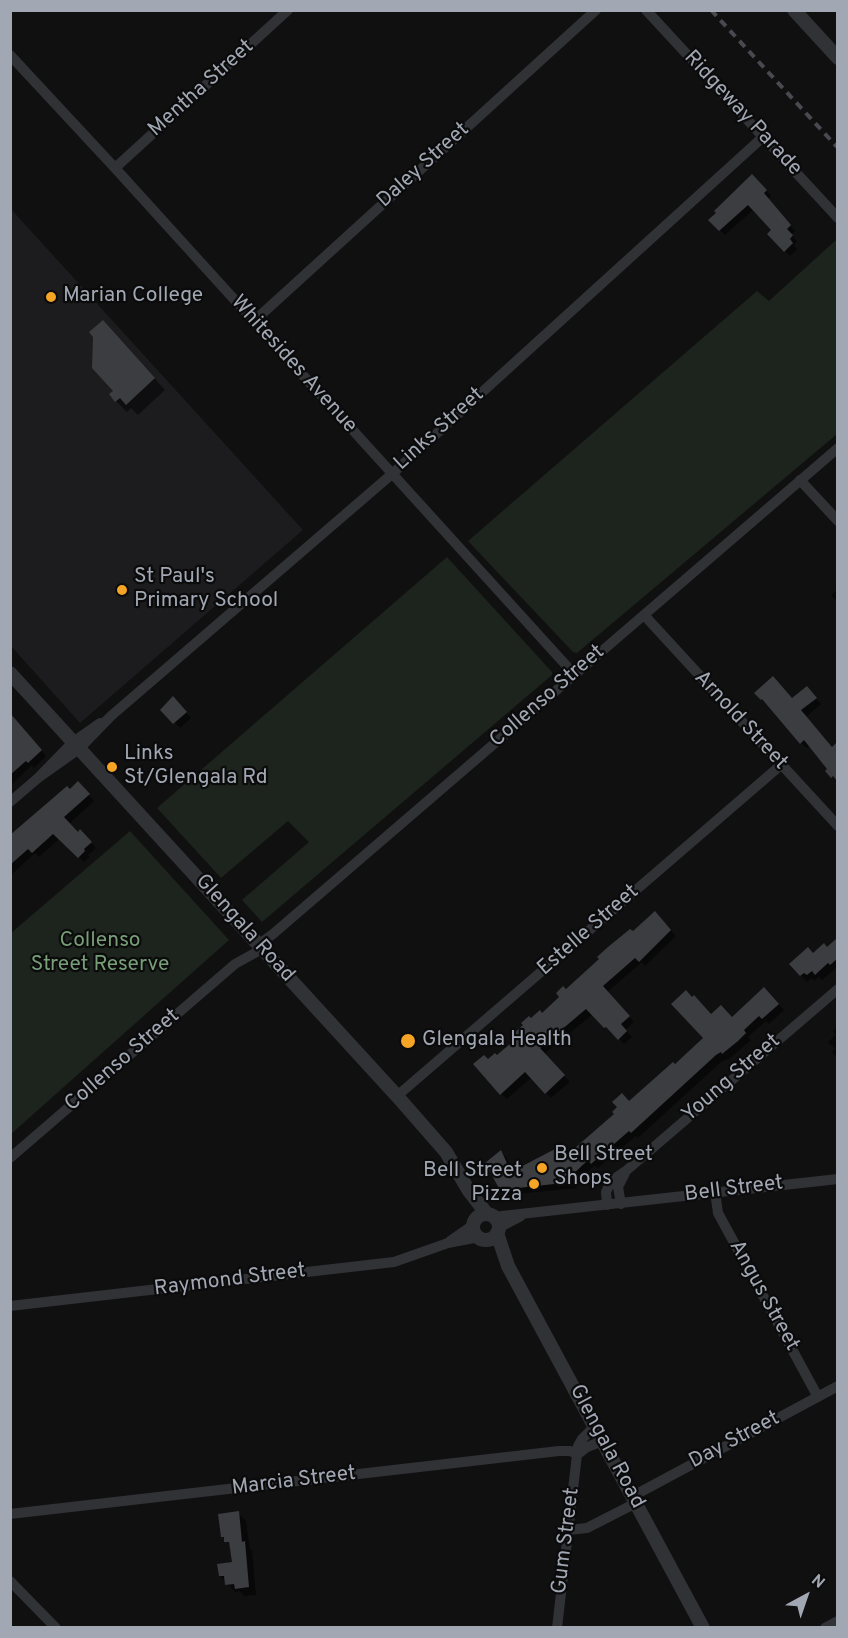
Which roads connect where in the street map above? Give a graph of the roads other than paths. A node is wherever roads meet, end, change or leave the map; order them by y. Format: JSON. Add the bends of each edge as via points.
{"nodes":[{"id":1,"x":288,"y":10,"type":"edge"},
{"id":2,"x":596,"y":10,"type":"edge"},
{"id":3,"x":646,"y":10,"type":"edge"},
{"id":4,"x":794,"y":10,"type":"edge"},
{"id":5,"x":10,"y":55,"type":"edge"},
{"id":6,"x":837,"y":58,"type":"edge"},
{"id":7,"x":763,"y":136,"type":"junction"},
{"id":8,"x":116,"y":168,"type":"junction"},
{"id":9,"x":837,"y":218,"type":"edge"},
{"id":10,"x":253,"y":322,"type":"junction"},
{"id":11,"x":837,"y":447,"type":"edge"},
{"id":12,"x":392,"y":474,"type":"junction"},
{"id":13,"x":800,"y":480,"type":"junction"},
{"id":14,"x":837,"y":521,"type":"edge"},
{"id":15,"x":644,"y":615,"type":"junction"},
{"id":16,"x":10,"y":673,"type":"edge"},
{"id":17,"x":574,"y":674,"type":"junction"},
{"id":18,"x":76,"y":745,"type":"junction"},
{"id":19,"x":781,"y":765,"type":"junction"},
{"id":20,"x":10,"y":802,"type":"edge"},
{"id":21,"x":837,"y":826,"type":"edge"},
{"id":22,"x":258,"y":945,"type":"junction"},
{"id":23,"x":837,"y":989,"type":"edge"},
{"id":24,"x":397,"y":1096,"type":"junction"},
{"id":25,"x":10,"y":1158,"type":"edge"},
{"id":26,"x":627,"y":1170,"type":"junction"},
{"id":27,"x":837,"y":1179,"type":"edge"},
{"id":28,"x":715,"y":1192,"type":"junction"},
{"id":29,"x":621,"y":1204,"type":"junction"},
{"id":30,"x":607,"y":1205,"type":"junction"},
{"id":31,"x":486,"y":1227,"type":"junction"},
{"id":32,"x":10,"y":1306,"type":"edge"},
{"id":33,"x":837,"y":1386,"type":"edge"},
{"id":34,"x":818,"y":1397,"type":"junction"},
{"id":35,"x":595,"y":1426,"type":"junction"},
{"id":36,"x":603,"y":1441,"type":"junction"},
{"id":37,"x":578,"y":1454,"type":"junction"},
{"id":38,"x":634,"y":1500,"type":"junction"},
{"id":39,"x":10,"y":1514,"type":"edge"},
{"id":40,"x":568,"y":1530,"type":"junction"},
{"id":41,"x":10,"y":1581,"type":"edge"},
{"id":42,"x":837,"y":1621,"type":"edge"},
{"id":43,"x":56,"y":1628,"type":"edge"},
{"id":44,"x":557,"y":1628,"type":"edge"},
{"id":45,"x":703,"y":1628,"type":"edge"},
{"id":46,"x":825,"y":1628,"type":"edge"}],
"edges":[{"from":1,"to":8,"type":"street","name":"Mentha Street"},
{"from":2,"to":10,"type":"street","name":"Daley Street"},
{"from":3,"to":7,"type":"street","name":"Ridgeway Parade"},
{"from":4,"to":6,"type":"street"},
{"from":5,"to":8,"type":"street","name":"Whitesides Avenue"},
{"from":7,"to":9,"type":"street","name":"Ridgeway Parade"},
{"from":7,"to":12,"type":"street","name":"Links Street"},
{"from":8,"to":10,"type":"street","name":"Whitesides Avenue"},
{"from":10,"to":12,"type":"street","name":"Whitesides Avenue"},
{"from":11,"to":13,"type":"street","name":"Collenso Street"},
{"from":12,"to":17,"type":"street","name":"Whitesides Avenue"},
{"from":12,"to":18,"type":"street","name":"Links Street"},
{"from":13,"to":14,"type":"street"},
{"from":13,"to":15,"type":"street","name":"Collenso Street"},
{"from":15,"to":17,"type":"street","name":"Collenso Street"},
{"from":15,"to":19,"type":"street","name":"Arnold Street"},
{"from":16,"to":18,"type":"street","name":"Glengala Road"},
{"from":17,"to":22,"type":"street","name":"Collenso Street"},
{"from":18,"to":20,"type":"street","name":"Links Street"},
{"from":18,"to":22,"type":"street","name":"Glengala Road"},
{"from":19,"to":21,"type":"street","name":"Arnold Street"},
{"from":19,"to":24,"type":"street","name":"Estelle Street"},
{"from":22,"to":24,"type":"street","name":"Glengala Road"},
{"from":22,"to":25,"type":"street","name":"Collenso Street"},
{"from":23,"to":26,"type":"street","name":"Young Street"},
{"from":24,"to":31,"type":"street","name":"Glengala Road","via":[[446,1152]]},
{"from":26,"to":29,"type":"street","via":[[618,1187]]},
{"from":26,"to":30,"type":"street","name":"Young Street","via":[[608,1185]]},
{"from":27,"to":28,"type":"street","name":"Bell Street"},
{"from":28,"to":29,"type":"street","name":"Bell Street"},
{"from":28,"to":34,"type":"street","name":"Angus Street","via":[[718,1214]]},
{"from":29,"to":30,"type":"street","name":"Bell Street"},
{"from":30,"to":31,"type":"street","name":"Bell Street","via":[[506,1214]]},
{"from":31,"to":32,"type":"street","name":"Raymond Street","via":[[394,1262]]},
{"from":31,"to":35,"type":"street","name":"Glengala Road"},
{"from":33,"to":34,"type":"street","name":"Day Street"},
{"from":34,"to":38,"type":"street","name":"Day Street"},
{"from":35,"to":36,"type":"street","name":"Glengala Road"},
{"from":35,"to":37,"type":"street","via":[[582,1439]]},
{"from":36,"to":37,"type":"street"},
{"from":36,"to":38,"type":"street","name":"Glengala Road"},
{"from":37,"to":39,"type":"street","name":"Marcia Street","via":[[559,1451]]},
{"from":37,"to":40,"type":"street","name":"Gum Street"},
{"from":38,"to":40,"type":"street","name":"Day Street","via":[[587,1528]]},
{"from":38,"to":45,"type":"street","name":"Glengala Road"},
{"from":40,"to":44,"type":"street","name":"Gum Street"},
{"from":41,"to":43,"type":"street"},
{"from":42,"to":46,"type":"street"}]}
